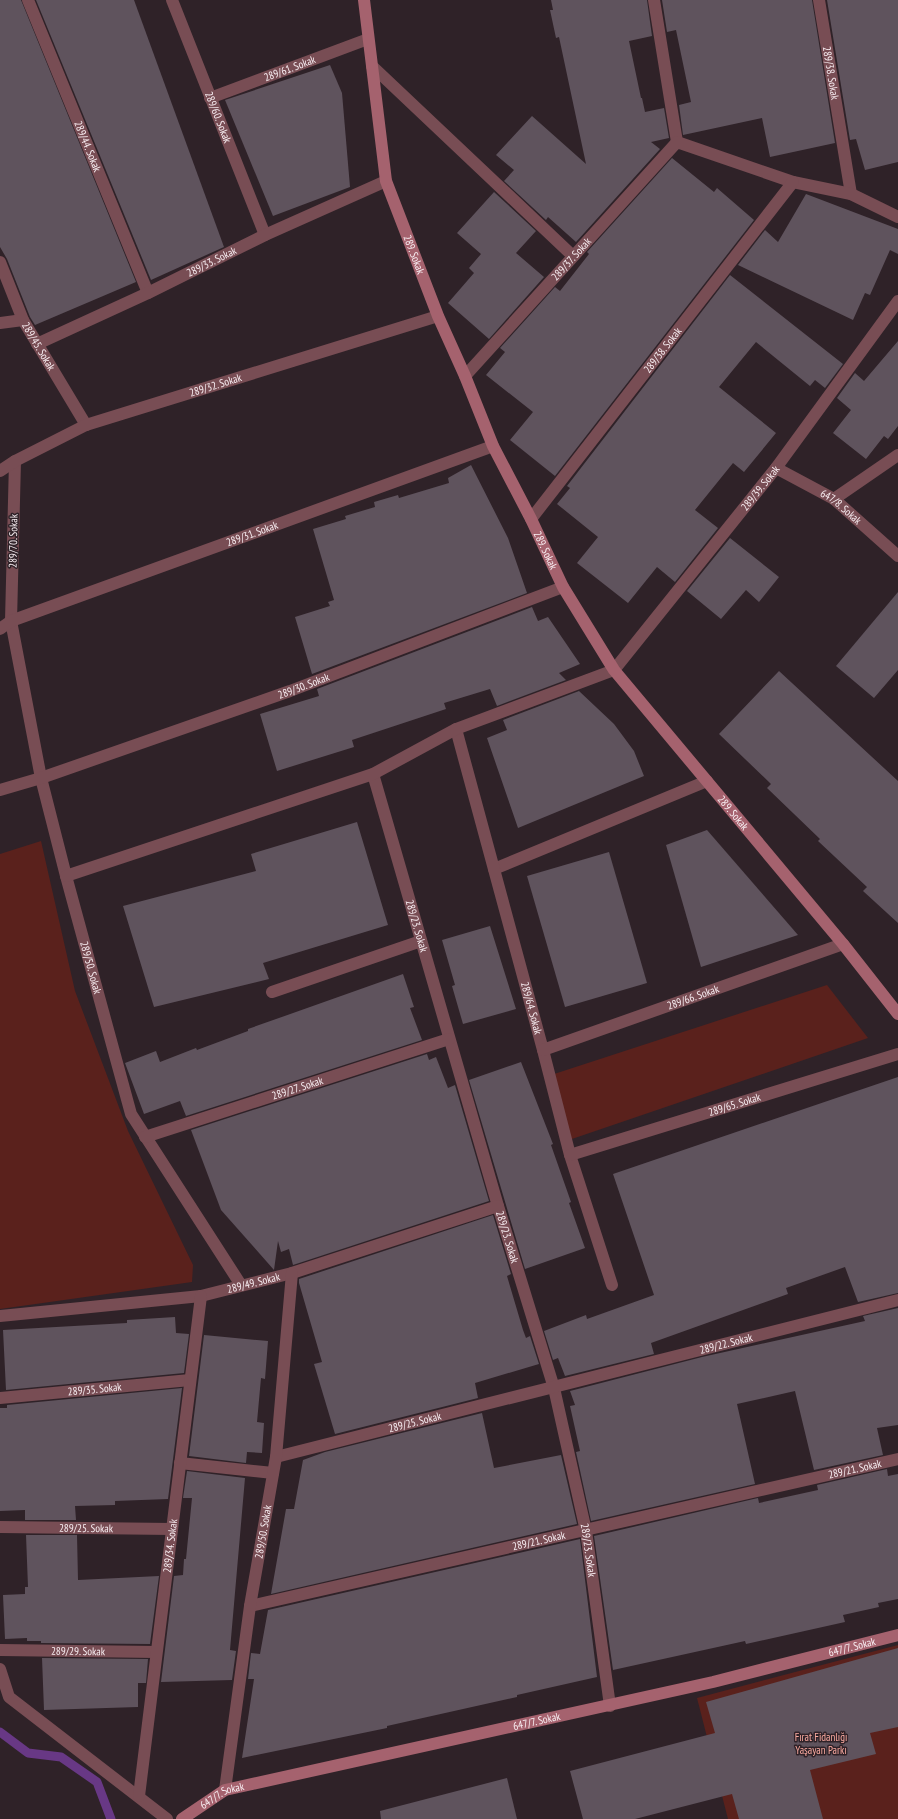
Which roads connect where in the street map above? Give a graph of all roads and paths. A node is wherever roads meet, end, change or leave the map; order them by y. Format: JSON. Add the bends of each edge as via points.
{"nodes":[{"id":1,"x":28,"y":0,"type":"edge"},
{"id":2,"x":172,"y":0,"type":"edge"},
{"id":3,"x":364,"y":0,"type":"edge"},
{"id":4,"x":654,"y":0,"type":"edge"},
{"id":5,"x":819,"y":0,"type":"edge"},
{"id":6,"x":368,"y":39,"type":"junction"},
{"id":7,"x":372,"y":66,"type":"junction"},
{"id":8,"x":210,"y":98,"type":"junction"},
{"id":9,"x":677,"y":142,"type":"junction"},
{"id":10,"x":386,"y":181,"type":"junction"},
{"id":11,"x":793,"y":182,"type":"junction"},
{"id":12,"x":851,"y":194,"type":"junction"},
{"id":13,"x":898,"y":218,"type":"edge"},
{"id":14,"x":265,"y":235,"type":"junction"},
{"id":15,"x":573,"y":256,"type":"junction"},
{"id":16,"x":0,"y":262,"type":"edge"},
{"id":17,"x":148,"y":293,"type":"junction"},
{"id":18,"x":898,"y":301,"type":"edge"},
{"id":19,"x":438,"y":316,"type":"junction"},
{"id":20,"x":23,"y":320,"type":"junction"},
{"id":21,"x":0,"y":323,"type":"edge"},
{"id":22,"x":37,"y":344,"type":"junction"},
{"id":23,"x":465,"y":376,"type":"junction"},
{"id":24,"x":86,"y":425,"type":"junction"},
{"id":25,"x":493,"y":446,"type":"junction"},
{"id":26,"x":898,"y":455,"type":"edge"},
{"id":27,"x":15,"y":461,"type":"junction"},
{"id":28,"x":776,"y":468,"type":"junction"},
{"id":29,"x":0,"y":471,"type":"edge"},
{"id":30,"x":834,"y":499,"type":"junction"},
{"id":31,"x":531,"y":519,"type":"junction"},
{"id":32,"x":898,"y":556,"type":"edge"},
{"id":33,"x":563,"y":587,"type":"junction"},
{"id":34,"x":11,"y":621,"type":"junction"},
{"id":35,"x":0,"y":629,"type":"edge"},
{"id":36,"x":614,"y":670,"type":"junction"},
{"id":37,"x":456,"y":729,"type":"junction"},
{"id":38,"x":373,"y":774,"type":"junction"},
{"id":39,"x":41,"y":778,"type":"junction"},
{"id":40,"x":707,"y":781,"type":"junction"},
{"id":41,"x":0,"y":790,"type":"edge"},
{"id":42,"x":494,"y":869,"type":"junction"},
{"id":43,"x":66,"y":876,"type":"junction"},
{"id":44,"x":421,"y":941,"type":"junction"},
{"id":45,"x":843,"y":944,"type":"junction"},
{"id":46,"x":272,"y":992,"type":"dead end"},
{"id":47,"x":898,"y":1014,"type":"edge"},
{"id":48,"x":449,"y":1039,"type":"junction"},
{"id":49,"x":544,"y":1050,"type":"junction"},
{"id":50,"x":898,"y":1054,"type":"edge"},
{"id":51,"x":145,"y":1137,"type":"junction"},
{"id":52,"x":570,"y":1155,"type":"junction"},
{"id":53,"x":498,"y":1206,"type":"junction"},
{"id":54,"x":292,"y":1273,"type":"junction"},
{"id":55,"x":241,"y":1285,"type":"junction"},
{"id":56,"x":612,"y":1285,"type":"dead end"},
{"id":57,"x":200,"y":1296,"type":"junction"},
{"id":58,"x":898,"y":1300,"type":"edge"},
{"id":59,"x":0,"y":1316,"type":"edge"},
{"id":60,"x":190,"y":1380,"type":"junction"},
{"id":61,"x":554,"y":1388,"type":"junction"},
{"id":62,"x":0,"y":1398,"type":"edge"},
{"id":63,"x":276,"y":1457,"type":"junction"},
{"id":64,"x":898,"y":1459,"type":"edge"},
{"id":65,"x":180,"y":1463,"type":"junction"},
{"id":66,"x":273,"y":1473,"type":"junction"},
{"id":67,"x":0,"y":1527,"type":"edge"},
{"id":68,"x":172,"y":1529,"type":"junction"},
{"id":69,"x":586,"y":1531,"type":"junction"},
{"id":70,"x":250,"y":1606,"type":"junction"},
{"id":71,"x":898,"y":1635,"type":"edge"},
{"id":72,"x":0,"y":1650,"type":"edge"},
{"id":73,"x":156,"y":1652,"type":"junction"},
{"id":74,"x":0,"y":1669,"type":"edge"},
{"id":75,"x":610,"y":1706,"type":"junction"},
{"id":76,"x":225,"y":1790,"type":"junction"},
{"id":77,"x":139,"y":1796,"type":"junction"},
{"id":78,"x":167,"y":1819,"type":"edge"},
{"id":79,"x":182,"y":1819,"type":"edge"}],
"edges":[{"from":1,"to":17,"type":"street","name":"289/44. Sokak"},
{"from":2,"to":8,"type":"street","name":"289/60. Sokak"},
{"from":3,"to":6,"type":"street","name":"289. Sokak"},
{"from":4,"to":9,"type":"street"},
{"from":5,"to":12,"type":"street","name":"289/38. Sokak"},
{"from":6,"to":7,"type":"street","name":"289. Sokak"},
{"from":6,"to":8,"type":"street","name":"289/61. Sokak"},
{"from":7,"to":10,"type":"street","name":"289. Sokak"},
{"from":7,"to":15,"type":"street"},
{"from":8,"to":14,"type":"street","name":"289/60. Sokak"},
{"from":9,"to":11,"type":"street"},
{"from":9,"to":15,"type":"street","name":"289/37. Sokak"},
{"from":10,"to":14,"type":"street","name":"289/33. Sokak"},
{"from":10,"to":19,"type":"street","name":"289. Sokak"},
{"from":11,"to":12,"type":"street"},
{"from":11,"to":31,"type":"street","name":"289/38. Sokak"},
{"from":12,"to":13,"type":"street"},
{"from":14,"to":17,"type":"street","name":"289/33. Sokak"},
{"from":15,"to":23,"type":"street","name":"289/37. Sokak"},
{"from":16,"to":20,"type":"street","name":"289/45. Sokak"},
{"from":17,"to":22,"type":"street","name":"289/33. Sokak"},
{"from":18,"to":28,"type":"street","name":"289/39. Sokak"},
{"from":19,"to":23,"type":"street","name":"289. Sokak"},
{"from":19,"to":24,"type":"street","name":"289/32. Sokak"},
{"from":20,"to":21,"type":"street"},
{"from":20,"to":22,"type":"street","name":"289/45. Sokak"},
{"from":22,"to":24,"type":"street","name":"289/45. Sokak"},
{"from":23,"to":25,"type":"street","name":"289. Sokak"},
{"from":24,"to":27,"type":"street","name":"289/32. Sokak"},
{"from":25,"to":31,"type":"street","name":"289. Sokak"},
{"from":25,"to":34,"type":"street","name":"289/31. Sokak"},
{"from":26,"to":30,"type":"street"},
{"from":27,"to":29,"type":"street","name":"289/32. Sokak"},
{"from":27,"to":34,"type":"street","name":"289/70. Sokak"},
{"from":28,"to":30,"type":"street","name":"647/8. Sokak"},
{"from":28,"to":36,"type":"street","name":"289/39. Sokak"},
{"from":30,"to":32,"type":"street","name":"647/8. Sokak"},
{"from":31,"to":33,"type":"street","name":"289. Sokak"},
{"from":33,"to":36,"type":"street","name":"289. Sokak"},
{"from":33,"to":39,"type":"street","name":"289/30. Sokak","via":[[290,691]]},
{"from":34,"to":35,"type":"street","name":"289/31. Sokak"},
{"from":34,"to":39,"type":"street","name":"289/50. Sokak"},
{"from":36,"to":37,"type":"street"},
{"from":36,"to":40,"type":"street","name":"289. Sokak"},
{"from":37,"to":38,"type":"street"},
{"from":37,"to":42,"type":"street","name":"289/64. Sokak"},
{"from":38,"to":43,"type":"street"},
{"from":38,"to":44,"type":"street","name":"289/23. Sokak"},
{"from":39,"to":41,"type":"street","name":"289/30. Sokak"},
{"from":39,"to":43,"type":"street","name":"289/50. Sokak"},
{"from":40,"to":42,"type":"street"},
{"from":40,"to":45,"type":"street","name":"289. Sokak"},
{"from":42,"to":49,"type":"street","name":"289/64. Sokak"},
{"from":43,"to":51,"type":"street","name":"289/50. Sokak","via":[[131,1114]]},
{"from":44,"to":46,"type":"street"},
{"from":44,"to":48,"type":"street","name":"289/23. Sokak"},
{"from":45,"to":47,"type":"street","name":"289. Sokak"},
{"from":45,"to":49,"type":"street","name":"289/66. Sokak"},
{"from":48,"to":51,"type":"street","name":"289/27. Sokak"},
{"from":48,"to":53,"type":"street","name":"289/23. Sokak"},
{"from":49,"to":52,"type":"street","name":"289/64. Sokak"},
{"from":50,"to":52,"type":"street","name":"289/65. Sokak"},
{"from":51,"to":55,"type":"street","name":"289/50. Sokak"},
{"from":52,"to":56,"type":"street","name":"289/64. Sokak"},
{"from":53,"to":54,"type":"street","name":"289/49. Sokak"},
{"from":53,"to":61,"type":"street","name":"289/23. Sokak"},
{"from":54,"to":55,"type":"street","name":"289/49. Sokak"},
{"from":54,"to":63,"type":"street","name":"289/50. Sokak"},
{"from":55,"to":57,"type":"street","name":"289/49. Sokak"},
{"from":57,"to":59,"type":"street","name":"289/49. Sokak"},
{"from":57,"to":60,"type":"street","name":"289/34. Sokak"},
{"from":58,"to":61,"type":"street","name":"289/22. Sokak"},
{"from":60,"to":62,"type":"street","name":"289/35. Sokak"},
{"from":60,"to":65,"type":"street","name":"289/34. Sokak"},
{"from":61,"to":63,"type":"street","name":"289/25. Sokak"},
{"from":61,"to":69,"type":"street","name":"289/23. Sokak"},
{"from":63,"to":66,"type":"street","name":"289/50. Sokak"},
{"from":64,"to":69,"type":"street","name":"289/21. Sokak"},
{"from":65,"to":66,"type":"street"},
{"from":65,"to":68,"type":"street","name":"289/34. Sokak"},
{"from":66,"to":70,"type":"street","name":"289/50. Sokak"},
{"from":67,"to":68,"type":"street","name":"289/25. Sokak"},
{"from":68,"to":73,"type":"street","name":"289/34. Sokak"},
{"from":69,"to":70,"type":"street","name":"289/21. Sokak"},
{"from":69,"to":75,"type":"street","name":"289/23. Sokak"},
{"from":70,"to":76,"type":"street","name":"289/50. Sokak"},
{"from":71,"to":75,"type":"street","name":"647/7. Sokak"},
{"from":72,"to":73,"type":"street","name":"289/29. Sokak"},
{"from":73,"to":77,"type":"street","name":"289/34. Sokak"},
{"from":74,"to":77,"type":"street","via":[[9,1697]]},
{"from":75,"to":76,"type":"street","name":"647/7. Sokak"},
{"from":76,"to":79,"type":"street","name":"647/7. Sokak"},
{"from":77,"to":78,"type":"street"}]}
